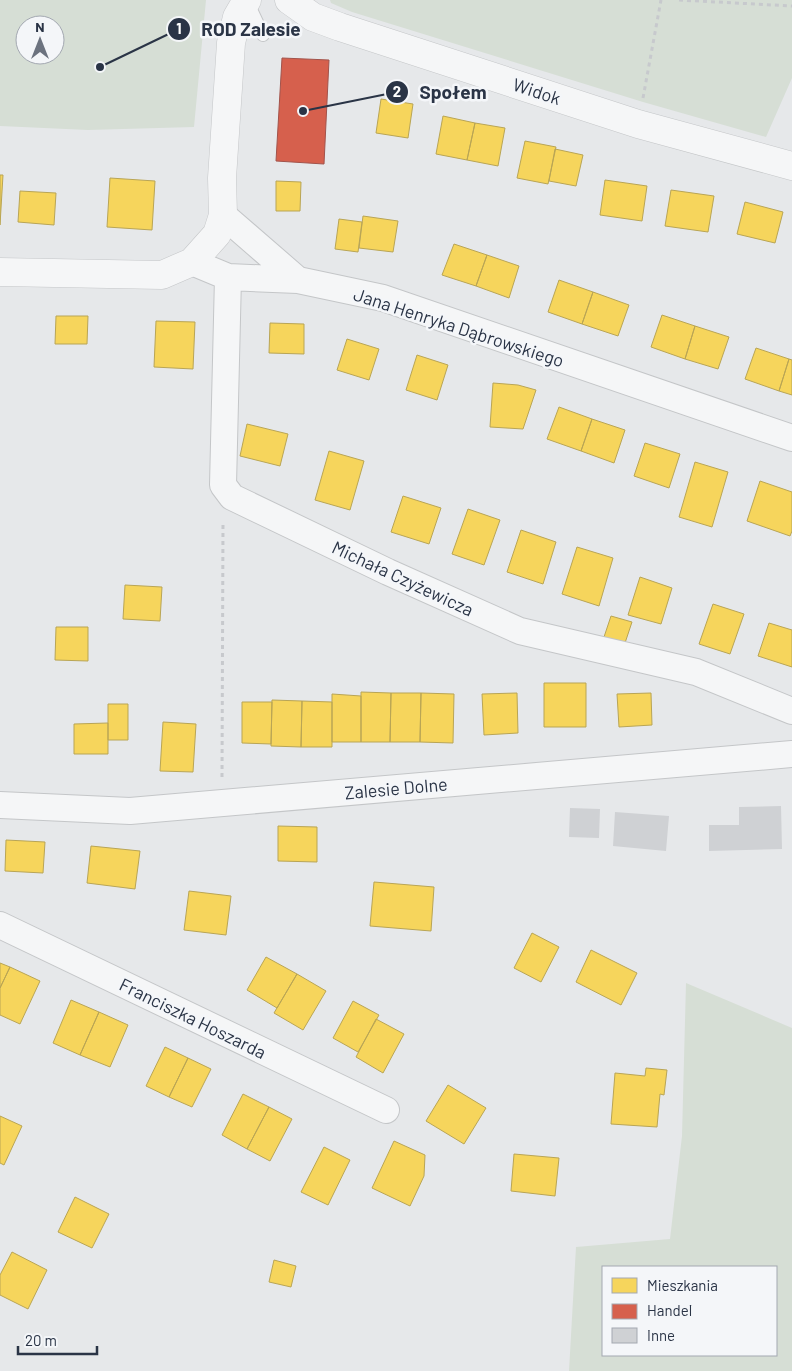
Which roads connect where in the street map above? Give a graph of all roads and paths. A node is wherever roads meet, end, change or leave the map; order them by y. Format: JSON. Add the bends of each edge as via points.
{"nodes":[{"id":1,"x":247,"y":0,"type":"edge"},
{"id":2,"x":289,"y":0,"type":"edge"},
{"id":3,"x":661,"y":0,"type":"edge"},
{"id":4,"x":678,"y":0,"type":"edge"},
{"id":5,"x":792,"y":6,"type":"edge"},
{"id":6,"x":263,"y":35,"type":"dead end"},
{"id":7,"x":643,"y":102,"type":"dead end"},
{"id":8,"x":792,"y":166,"type":"edge"},
{"id":9,"x":223,"y":215,"type":"junction"},
{"id":10,"x":192,"y":262,"type":"junction"},
{"id":11,"x":0,"y":272,"type":"edge"},
{"id":12,"x":228,"y":277,"type":"junction"},
{"id":13,"x":298,"y":280,"type":"junction"},
{"id":14,"x":792,"y":438,"type":"edge"},
{"id":15,"x":223,"y":485,"type":"junction"},
{"id":16,"x":792,"y":711,"type":"edge"},
{"id":17,"x":792,"y":754,"type":"edge"},
{"id":18,"x":222,"y":803,"type":"junction"},
{"id":19,"x":0,"y":805,"type":"edge"},
{"id":20,"x":0,"y":925,"type":"edge"},
{"id":21,"x":386,"y":1110,"type":"dead end"}],
"edges":[{"from":1,"to":6,"type":"lane"},
{"from":1,"to":9,"type":"street","via":[[237,16],[231,44],[222,178]]},
{"from":2,"to":8,"type":"street","name":"Widok","via":[[313,17],[359,33],[638,124]]},
{"from":3,"to":7,"type":"path"},
{"from":4,"to":5,"type":"path"},
{"from":9,"to":10,"type":"street","via":[[217,234]]},
{"from":9,"to":13,"type":"street"},
{"from":10,"to":11,"type":"street","via":[[162,274]]},
{"from":10,"to":12,"type":"street","name":"Jana Henryka Dąbrowskiego"},
{"from":12,"to":13,"type":"street","name":"Jana Henryka Dąbrowskiego"},
{"from":12,"to":15,"type":"street"},
{"from":13,"to":14,"type":"street","name":"Jana Henryka Dąbrowskiego","via":[[383,298]]},
{"from":15,"to":16,"type":"street","name":"Michała Czyżewicza","via":[[232,497],[520,631],[696,672]]},
{"from":15,"to":18,"type":"path"},
{"from":17,"to":18,"type":"street","name":"Zalesie Dolne"},
{"from":18,"to":19,"type":"street","name":"Zalesie Dolne","via":[[130,811]]},
{"from":20,"to":21,"type":"street","name":"Franciszka Hoszarda"}]}
